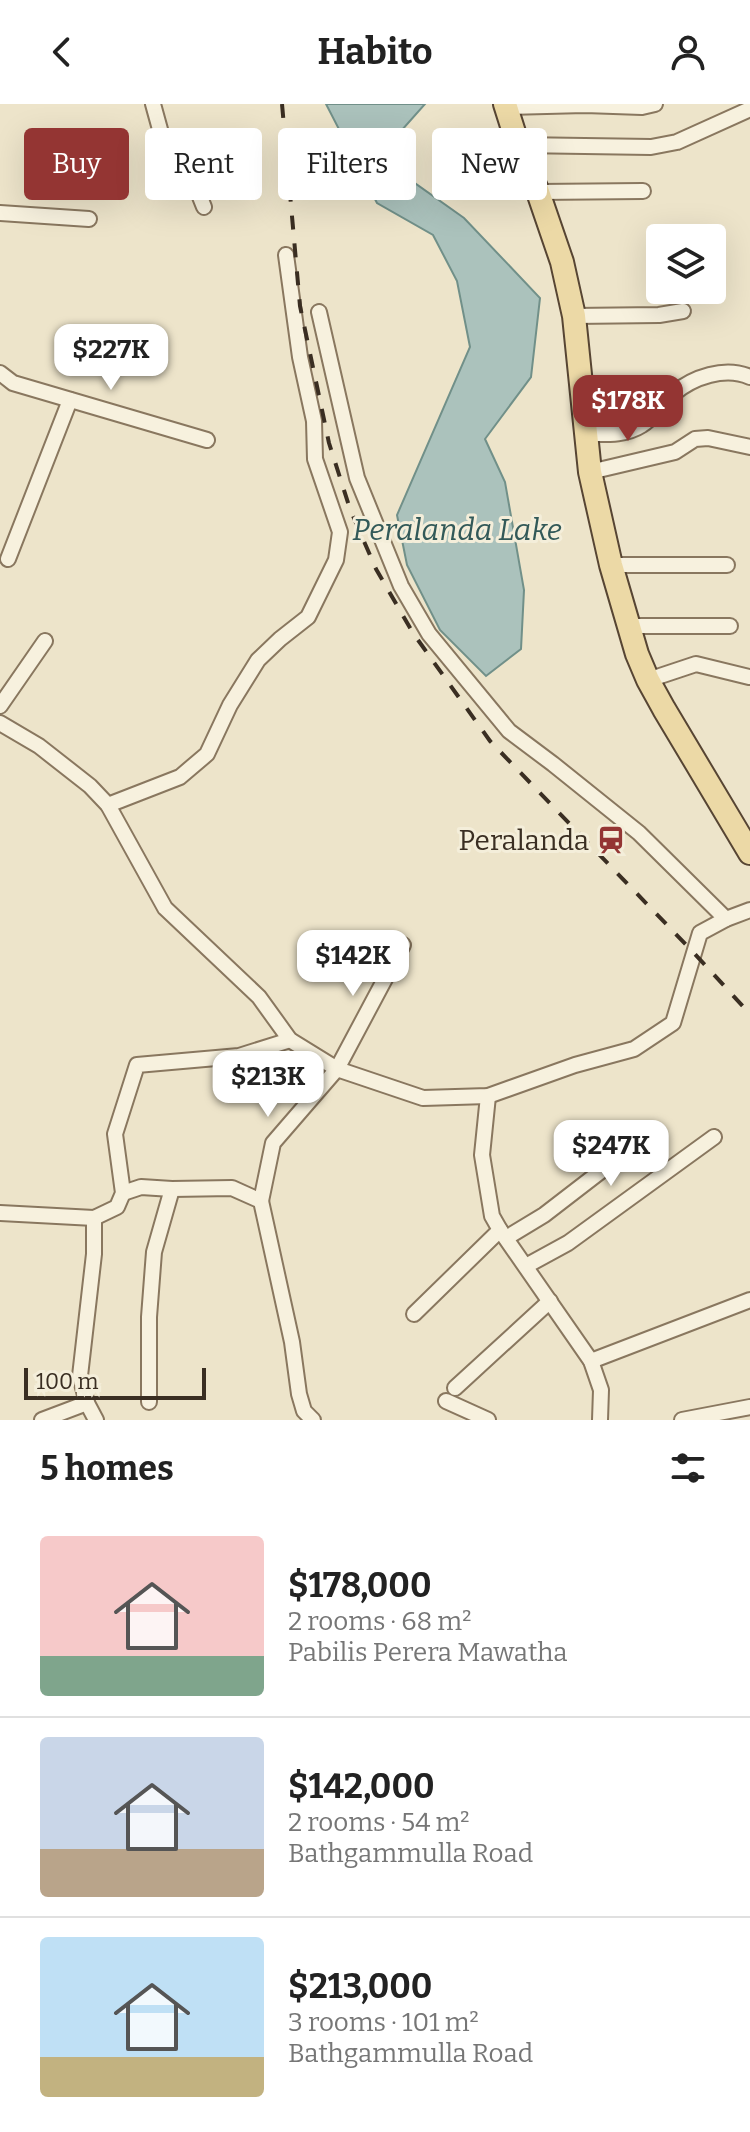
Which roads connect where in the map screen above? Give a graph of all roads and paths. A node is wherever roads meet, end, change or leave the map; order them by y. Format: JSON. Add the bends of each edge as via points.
{"nodes":[{"id":1,"x":153,"y":104,"type":"edge"},
{"id":2,"x":655,"y":104,"type":"edge"},
{"id":3,"x":506,"y":106,"type":"edge"},
{"id":4,"x":750,"y":109,"type":"edge"},
{"id":5,"x":513,"y":128,"type":"edge"},
{"id":6,"x":547,"y":145,"type":"edge"},
{"id":7,"x":643,"y":191,"type":"dead end"},
{"id":8,"x":547,"y":192,"type":"edge"},
{"id":9,"x":541,"y":200,"type":"edge"},
{"id":10,"x":204,"y":207,"type":"dead end"},
{"id":11,"x":0,"y":213,"type":"edge"},
{"id":12,"x":89,"y":219,"type":"dead end"},
{"id":13,"x":286,"y":255,"type":"dead end"},
{"id":14,"x":683,"y":311,"type":"dead end"},
{"id":15,"x":319,"y":312,"type":"dead end"},
{"id":16,"x":574,"y":316,"type":"junction"},
{"id":17,"x":0,"y":373,"type":"edge"},
{"id":18,"x":750,"y":377,"type":"edge"},
{"id":19,"x":70,"y":400,"type":"junction"},
{"id":20,"x":586,"y":434,"type":"junction"},
{"id":21,"x":207,"y":440,"type":"dead end"},
{"id":22,"x":750,"y":447,"type":"edge"},
{"id":23,"x":590,"y":472,"type":"junction"},
{"id":24,"x":8,"y":559,"type":"dead end"},
{"id":25,"x":611,"y":565,"type":"junction"},
{"id":26,"x":727,"y":565,"type":"dead end"},
{"id":27,"x":628,"y":626,"type":"junction"},
{"id":28,"x":730,"y":626,"type":"dead end"},
{"id":29,"x":45,"y":641,"type":"dead end"},
{"id":30,"x":749,"y":677,"type":"edge"},
{"id":31,"x":648,"y":680,"type":"junction"},
{"id":32,"x":0,"y":706,"type":"edge"},
{"id":33,"x":0,"y":723,"type":"edge"},
{"id":34,"x":108,"y":805,"type":"junction"},
{"id":35,"x":750,"y":853,"type":"edge"},
{"id":36,"x":750,"y":910,"type":"edge"},
{"id":37,"x":726,"y":919,"type":"junction"},
{"id":38,"x":403,"y":945,"type":"dead end"},
{"id":39,"x":290,"y":1040,"type":"junction"},
{"id":40,"x":337,"y":1069,"type":"junction"},
{"id":41,"x":488,"y":1096,"type":"junction"},
{"id":42,"x":653,"y":1131,"type":"dead end"},
{"id":43,"x":714,"y":1137,"type":"dead end"},
{"id":44,"x":172,"y":1189,"type":"junction"},
{"id":45,"x":123,"y":1193,"type":"junction"},
{"id":46,"x":261,"y":1201,"type":"junction"},
{"id":47,"x":0,"y":1213,"type":"edge"},
{"id":48,"x":94,"y":1218,"type":"junction"},
{"id":49,"x":503,"y":1234,"type":"junction"},
{"id":50,"x":526,"y":1266,"type":"junction"},
{"id":51,"x":750,"y":1300,"type":"edge"},
{"id":52,"x":550,"y":1301,"type":"junction"},
{"id":53,"x":414,"y":1314,"type":"dead end"},
{"id":54,"x":591,"y":1361,"type":"junction"},
{"id":55,"x":455,"y":1388,"type":"dead end"},
{"id":56,"x":446,"y":1401,"type":"dead end"},
{"id":57,"x":149,"y":1402,"type":"dead end"},
{"id":58,"x":87,"y":1403,"type":"junction"},
{"id":59,"x":750,"y":1407,"type":"edge"},
{"id":60,"x":42,"y":1420,"type":"edge"},
{"id":61,"x":96,"y":1420,"type":"edge"},
{"id":62,"x":313,"y":1420,"type":"edge"},
{"id":63,"x":488,"y":1420,"type":"edge"},
{"id":64,"x":600,"y":1420,"type":"edge"},
{"id":65,"x":682,"y":1420,"type":"edge"}],
"edges":[{"from":1,"to":10,"type":"street","via":[[161,133],[188,167]]},
{"from":2,"to":3,"type":"street"},
{"from":3,"to":5,"type":"main road"},
{"from":4,"to":6,"type":"street","via":[[677,142],[651,147]]},
{"from":7,"to":8,"type":"street"},
{"from":9,"to":16,"type":"main road"},
{"from":11,"to":12,"type":"street"},
{"from":13,"to":34,"type":"street","via":[[314,421],[315,459],[340,532],[336,560],[308,617],[258,660],[207,754],[180,777]]},
{"from":14,"to":16,"type":"street"},
{"from":15,"to":37,"type":"street","via":[[357,478],[401,586],[429,634],[509,731],[639,833]]},
{"from":16,"to":20,"type":"main road"},
{"from":17,"to":19,"type":"street","via":[[13,383]]},
{"from":18,"to":20,"type":"street","via":[[724,372],[702,378],[673,394],[642,425],[619,433]]},
{"from":19,"to":21,"type":"street"},
{"from":19,"to":24,"type":"street"},
{"from":20,"to":23,"type":"main road"},
{"from":22,"to":23,"type":"street","via":[[695,439],[675,452]]},
{"from":23,"to":25,"type":"main road"},
{"from":25,"to":26,"type":"street"},
{"from":25,"to":27,"type":"main road"},
{"from":27,"to":28,"type":"street"},
{"from":27,"to":31,"type":"main road"},
{"from":29,"to":32,"type":"street"},
{"from":30,"to":31,"type":"street","via":[[696,664]]},
{"from":31,"to":35,"type":"main road"},
{"from":33,"to":34,"type":"street","via":[[39,746]]},
{"from":34,"to":39,"type":"street","via":[[165,908],[259,997]]},
{"from":36,"to":37,"type":"street"},
{"from":37,"to":41,"type":"street","via":[[700,933],[673,1023],[634,1049]]},
{"from":38,"to":40,"type":"street"},
{"from":39,"to":40,"type":"street"},
{"from":39,"to":45,"type":"street","via":[[239,1056],[137,1065],[115,1134]]},
{"from":40,"to":41,"type":"street","via":[[423,1098]]},
{"from":40,"to":46,"type":"street","via":[[273,1143]]},
{"from":41,"to":49,"type":"street","via":[[482,1155],[492,1216]]},
{"from":42,"to":49,"type":"street","via":[[544,1215]]},
{"from":43,"to":50,"type":"street","via":[[568,1243]]},
{"from":44,"to":45,"type":"street","via":[[141,1187]]},
{"from":44,"to":46,"type":"street","via":[[232,1188]]},
{"from":44,"to":57,"type":"street","via":[[154,1252]]},
{"from":45,"to":48,"type":"street","via":[[117,1207]]},
{"from":46,"to":62,"type":"street","via":[[299,1394]]},
{"from":47,"to":48,"type":"street"},
{"from":48,"to":58,"type":"street","via":[[80,1376]]},
{"from":49,"to":50,"type":"street"},
{"from":49,"to":53,"type":"street"},
{"from":50,"to":52,"type":"street"},
{"from":51,"to":54,"type":"street"},
{"from":52,"to":54,"type":"street"},
{"from":52,"to":55,"type":"street"},
{"from":54,"to":64,"type":"street","via":[[601,1390]]},
{"from":56,"to":63,"type":"street"},
{"from":58,"to":60,"type":"street"},
{"from":58,"to":61,"type":"street"},
{"from":59,"to":65,"type":"street"}]}
